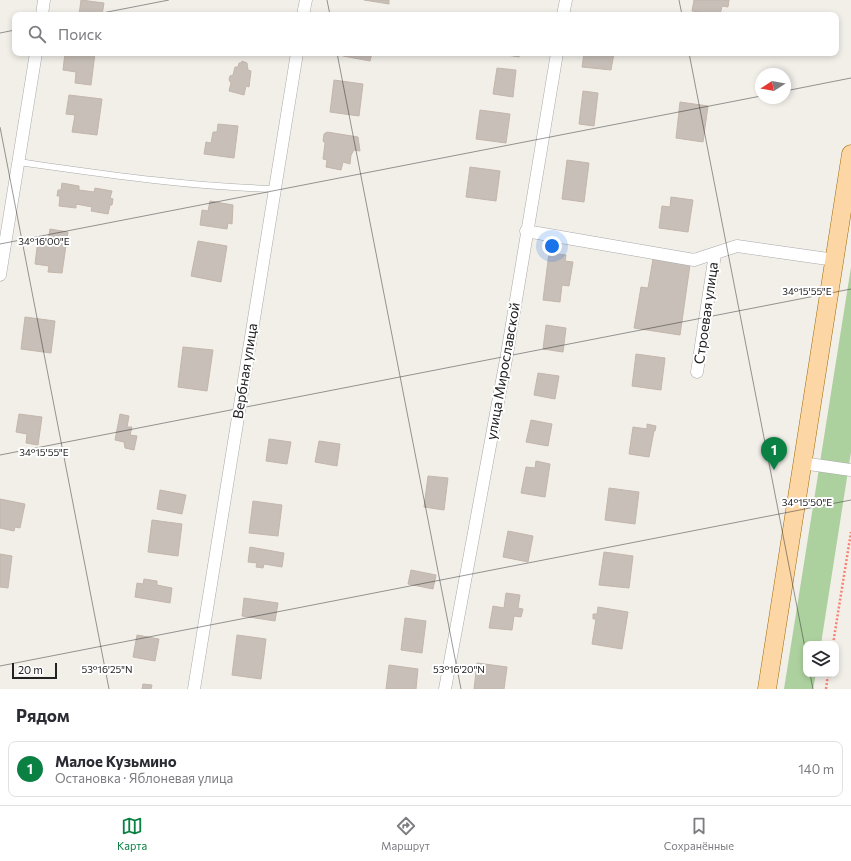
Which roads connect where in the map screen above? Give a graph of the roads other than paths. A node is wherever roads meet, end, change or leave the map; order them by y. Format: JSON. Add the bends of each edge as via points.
{"nodes":[{"id":1,"x":44,"y":0,"type":"edge"},
{"id":2,"x":306,"y":0,"type":"edge"},
{"id":3,"x":566,"y":0,"type":"edge"},
{"id":4,"x":42,"y":12,"type":"edge"},
{"id":5,"x":304,"y":12,"type":"edge"},
{"id":6,"x":564,"y":12,"type":"edge"},
{"id":7,"x":36,"y":56,"type":"edge"},
{"id":8,"x":297,"y":56,"type":"edge"},
{"id":9,"x":556,"y":56,"type":"edge"},
{"id":10,"x":851,"y":154,"type":"edge"},
{"id":11,"x":18,"y":162,"type":"junction"},
{"id":12,"x":275,"y":190,"type":"junction"},
{"id":13,"x":526,"y":231,"type":"junction"},
{"id":14,"x":715,"y":254,"type":"junction"},
{"id":15,"x":835,"y":260,"type":"junction"},
{"id":16,"x":0,"y":275,"type":"edge"},
{"id":17,"x":698,"y":372,"type":"dead end"},
{"id":18,"x":802,"y":463,"type":"junction"},
{"id":19,"x":851,"y":470,"type":"edge"},
{"id":20,"x":194,"y":689,"type":"edge"},
{"id":21,"x":445,"y":689,"type":"edge"},
{"id":22,"x":767,"y":689,"type":"edge"}],
"edges":[{"from":1,"to":4,"type":"street"},
{"from":2,"to":5,"type":"street"},
{"from":3,"to":6,"type":"street"},
{"from":7,"to":11,"type":"street"},
{"from":8,"to":12,"type":"street","name":"Вербная улица"},
{"from":9,"to":13,"type":"street","name":"улица Мирославской"},
{"from":10,"to":15,"type":"main road"},
{"from":11,"to":12,"type":"lane","via":[[134,178]]},
{"from":11,"to":16,"type":"street"},
{"from":12,"to":20,"type":"street","name":"Вербная улица"},
{"from":13,"to":14,"type":"street","via":[[694,260]]},
{"from":13,"to":21,"type":"street","name":"улица Мирославской","via":[[508,354]]},
{"from":14,"to":15,"type":"street","via":[[737,246]]},
{"from":14,"to":17,"type":"street","name":"Строевая улица"},
{"from":15,"to":18,"type":"main road"},
{"from":18,"to":19,"type":"street"},
{"from":18,"to":22,"type":"main road"}]}
